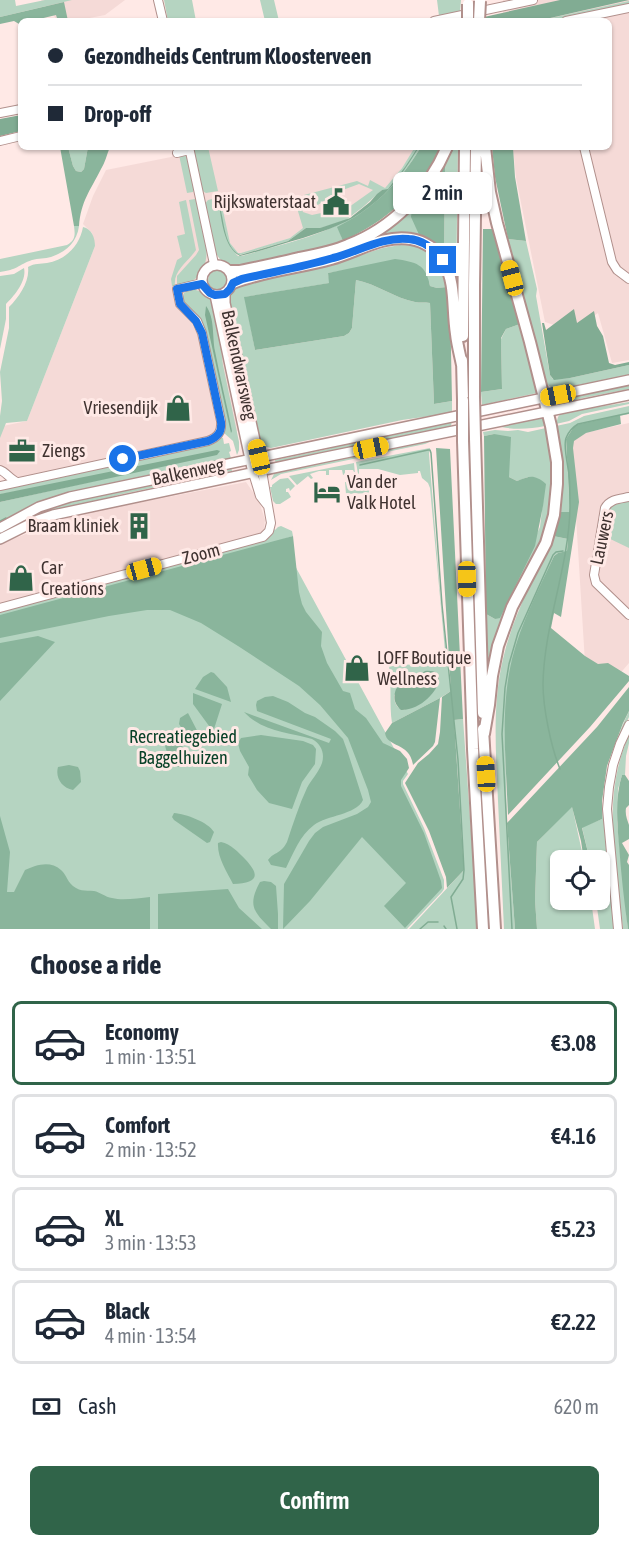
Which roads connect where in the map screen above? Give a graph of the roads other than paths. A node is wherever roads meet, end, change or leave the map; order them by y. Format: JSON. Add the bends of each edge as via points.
{"nodes":[{"id":1,"x":158,"y":0,"type":"edge"},
{"id":2,"x":533,"y":0,"type":"edge"},
{"id":3,"x":474,"y":1,"type":"edge"},
{"id":4,"x":629,"y":8,"type":"edge"},
{"id":5,"x":162,"y":18,"type":"edge"},
{"id":6,"x":448,"y":18,"type":"edge"},
{"id":7,"x":469,"y":18,"type":"edge"},
{"id":8,"x":478,"y":18,"type":"edge"},
{"id":9,"x":581,"y":18,"type":"edge"},
{"id":10,"x":18,"y":110,"type":"edge"},
{"id":11,"x":0,"y":113,"type":"edge"},
{"id":12,"x":18,"y":137,"type":"edge"},
{"id":13,"x":0,"y":141,"type":"edge"},
{"id":14,"x":186,"y":150,"type":"edge"},
{"id":15,"x":189,"y":150,"type":"edge"},
{"id":16,"x":446,"y":150,"type":"edge"},
{"id":17,"x":465,"y":150,"type":"edge"},
{"id":18,"x":476,"y":150,"type":"edge"},
{"id":19,"x":485,"y":150,"type":"edge"},
{"id":20,"x":585,"y":150,"type":"edge"},
{"id":21,"x":177,"y":153,"type":"dead end"},
{"id":22,"x":214,"y":264,"type":"junction"},
{"id":23,"x":231,"y":271,"type":"junction"},
{"id":24,"x":629,"y":279,"type":"edge"},
{"id":25,"x":233,"y":283,"type":"junction"},
{"id":26,"x":202,"y":284,"type":"junction"},
{"id":27,"x":220,"y":294,"type":"junction"},
{"id":28,"x":462,"y":365,"type":"junction"},
{"id":29,"x":629,"y":380,"type":"edge"},
{"id":30,"x":629,"y":395,"type":"edge"},
{"id":31,"x":543,"y":398,"type":"junction"},
{"id":32,"x":547,"y":412,"type":"junction"},
{"id":33,"x":254,"y":458,"type":"junction"},
{"id":34,"x":0,"y":470,"type":"edge"},
{"id":35,"x":258,"y":472,"type":"junction"},
{"id":36,"x":17,"y":482,"type":"junction"},
{"id":37,"x":0,"y":486,"type":"edge"},
{"id":38,"x":629,"y":496,"type":"edge"},
{"id":39,"x":0,"y":528,"type":"edge"},
{"id":40,"x":0,"y":539,"type":"edge"},
{"id":41,"x":0,"y":608,"type":"edge"},
{"id":42,"x":629,"y":615,"type":"edge"},
{"id":43,"x":629,"y":725,"type":"edge"},
{"id":44,"x":484,"y":734,"type":"junction"},
{"id":45,"x":483,"y":929,"type":"edge"},
{"id":46,"x":495,"y":929,"type":"edge"},
{"id":47,"x":618,"y":929,"type":"edge"}],
"edges":[{"from":1,"to":5,"type":"street"},
{"from":2,"to":6,"type":"street"},
{"from":3,"to":7,"type":"highway","bridge":true},
{"from":3,"to":8,"type":"highway","bridge":true},
{"from":4,"to":9,"type":"street"},
{"from":10,"to":11,"type":"street"},
{"from":12,"to":13,"type":"street"},
{"from":14,"to":21,"type":"street"},
{"from":15,"to":22,"type":"street"},
{"from":16,"to":23,"type":"highway","via":[[421,192],[378,230],[328,252]]},
{"from":17,"to":28,"type":"highway"},
{"from":18,"to":44,"type":"highway","bridge":true,"via":[[474,397]]},
{"from":19,"to":31,"type":"highway","via":[[497,223]]},
{"from":20,"to":24,"type":"street","via":[[612,261],[616,270]]},
{"from":22,"to":23,"type":"main road"},
{"from":22,"to":26,"type":"main road","via":[[203,274]]},
{"from":23,"to":25,"type":"main road"},
{"from":25,"to":27,"type":"main road"},
{"from":25,"to":28,"type":"highway","via":[[393,239],[422,242],[443,260],[451,276]]},
{"from":26,"to":27,"type":"main road","via":[[206,291]]},
{"from":26,"to":36,"type":"street","via":[[177,289],[180,304],[202,333],[221,422],[217,437]]},
{"from":27,"to":33,"type":"main road","name":"Balkendwarsweg"},
{"from":28,"to":45,"type":"highway","bridge":true,"via":[[473,749]]},
{"from":29,"to":31,"type":"main road","name":"Balkenweg"},
{"from":30,"to":32,"type":"main road","name":"Balkenweg"},
{"from":31,"to":32,"type":"highway"},
{"from":31,"to":33,"type":"main road","name":"Balkenweg"},
{"from":32,"to":35,"type":"main road","name":"Balkenweg"},
{"from":32,"to":44,"type":"highway","via":[[557,462],[554,515],[541,554],[512,607],[498,645]]},
{"from":33,"to":35,"type":"main road","name":"Balkendwarsweg"},
{"from":33,"to":39,"type":"main road","name":"Balkenweg","via":[[58,500]]},
{"from":34,"to":36,"type":"street"},
{"from":35,"to":40,"type":"main road","name":"Balkenweg","via":[[53,515]]},
{"from":35,"to":41,"type":"street","name":"Zoom","via":[[267,495],[271,523],[263,537]]},
{"from":36,"to":37,"type":"street"},
{"from":38,"to":42,"type":"street","name":"Lauwers","via":[[613,500],[605,508],[594,575],[596,583]]},
{"from":43,"to":47,"type":"street","via":[[613,765],[607,808]]},
{"from":44,"to":46,"type":"highway"}]}
